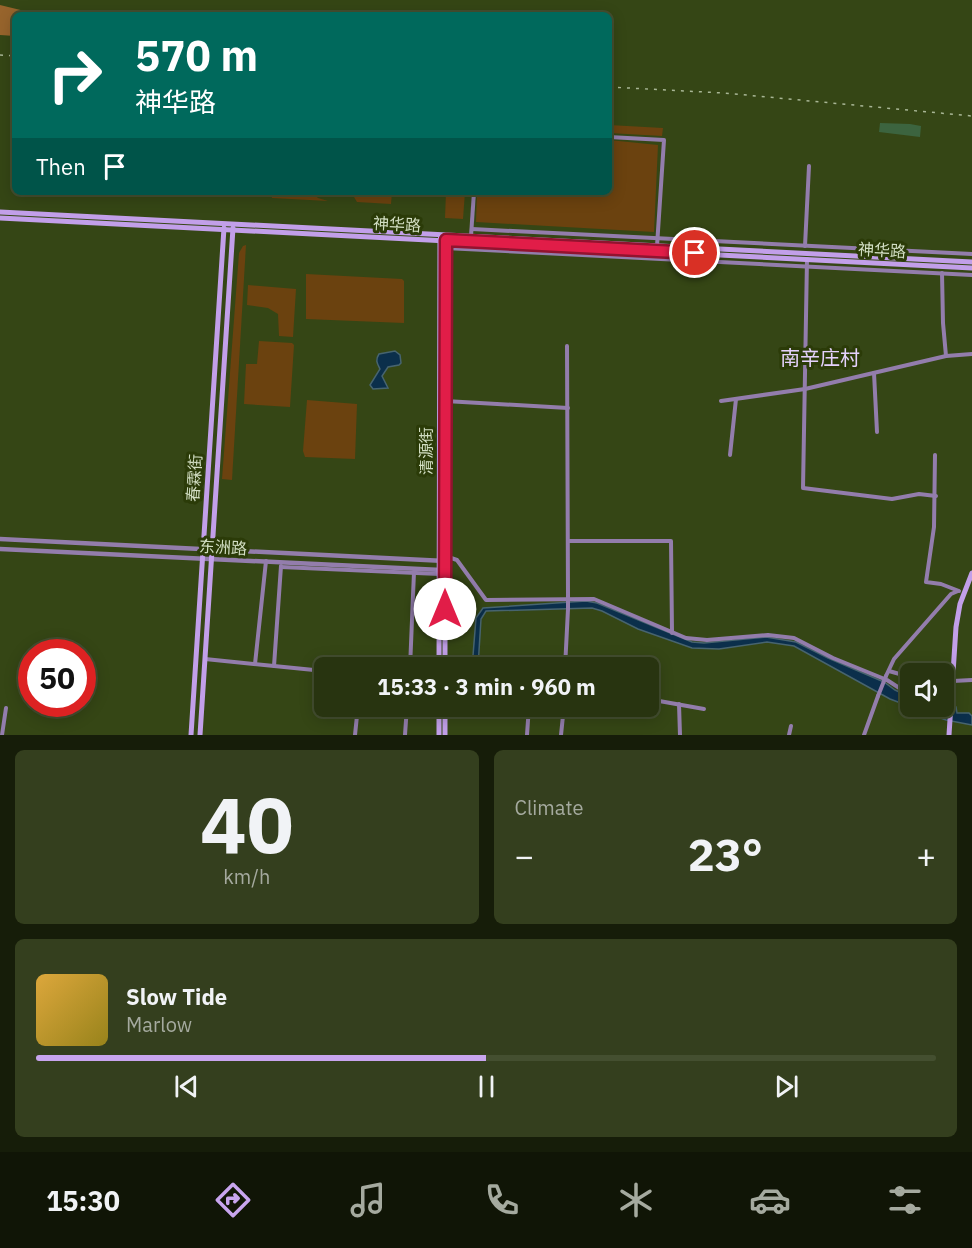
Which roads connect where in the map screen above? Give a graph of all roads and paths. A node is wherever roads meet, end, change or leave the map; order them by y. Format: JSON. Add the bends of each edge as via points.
{"nodes":[{"id":1,"x":612,"y":137,"type":"edge"},
{"id":2,"x":809,"y":166,"type":"dead end"},
{"id":3,"x":474,"y":195,"type":"edge"},
{"id":4,"x":0,"y":212,"type":"edge"},
{"id":5,"x":0,"y":218,"type":"edge"},
{"id":6,"x":224,"y":226,"type":"junction"},
{"id":7,"x":233,"y":227,"type":"junction"},
{"id":8,"x":472,"y":228,"type":"junction"},
{"id":9,"x":471,"y":236,"type":"junction"},
{"id":10,"x":443,"y":238,"type":"junction"},
{"id":11,"x":658,"y":238,"type":"junction"},
{"id":12,"x":657,"y":246,"type":"junction"},
{"id":13,"x":805,"y":246,"type":"junction"},
{"id":14,"x":446,"y":248,"type":"junction"},
{"id":15,"x":972,"y":254,"type":"edge"},
{"id":16,"x":807,"y":259,"type":"junction"},
{"id":17,"x":972,"y":262,"type":"edge"},
{"id":18,"x":807,"y":266,"type":"junction"},
{"id":19,"x":972,"y":268,"type":"edge"},
{"id":20,"x":942,"y":273,"type":"junction"},
{"id":21,"x":972,"y":275,"type":"edge"},
{"id":22,"x":567,"y":346,"type":"dead end"},
{"id":23,"x":972,"y":354,"type":"edge"},
{"id":24,"x":946,"y":356,"type":"junction"},
{"id":25,"x":874,"y":373,"type":"junction"},
{"id":26,"x":805,"y":389,"type":"junction"},
{"id":27,"x":736,"y":399,"type":"junction"},
{"id":28,"x":721,"y":400,"type":"dead end"},
{"id":29,"x":445,"y":401,"type":"junction"},
{"id":30,"x":568,"y":408,"type":"junction"},
{"id":31,"x":877,"y":432,"type":"dead end"},
{"id":32,"x":730,"y":455,"type":"dead end"},
{"id":33,"x":935,"y":455,"type":"dead end"},
{"id":34,"x":936,"y":496,"type":"junction"},
{"id":35,"x":0,"y":539,"type":"edge"},
{"id":36,"x":569,"y":541,"type":"junction"},
{"id":37,"x":0,"y":549,"type":"edge"},
{"id":38,"x":203,"y":549,"type":"junction"},
{"id":39,"x":212,"y":549,"type":"junction"},
{"id":40,"x":203,"y":558,"type":"junction"},
{"id":41,"x":211,"y":559,"type":"junction"},
{"id":42,"x":443,"y":559,"type":"junction"},
{"id":43,"x":266,"y":561,"type":"junction"},
{"id":44,"x":281,"y":564,"type":"junction"},
{"id":45,"x":414,"y":571,"type":"junction"},
{"id":46,"x":442,"y":571,"type":"junction"},
{"id":47,"x":972,"y":573,"type":"edge"},
{"id":48,"x":962,"y":592,"type":"junction"},
{"id":49,"x":672,"y":633,"type":"junction"},
{"id":50,"x":410,"y":657,"type":"edge"},
{"id":51,"x":440,"y":657,"type":"edge"},
{"id":52,"x":445,"y":657,"type":"edge"},
{"id":53,"x":566,"y":657,"type":"edge"},
{"id":54,"x":205,"y":659,"type":"junction"},
{"id":55,"x":954,"y":663,"type":"edge"},
{"id":56,"x":255,"y":664,"type":"junction"},
{"id":57,"x":274,"y":666,"type":"junction"},
{"id":58,"x":314,"y":669,"type":"edge"},
{"id":59,"x":888,"y":671,"type":"junction"},
{"id":60,"x":900,"y":674,"type":"edge"},
{"id":61,"x":972,"y":680,"type":"edge"},
{"id":62,"x":954,"y":681,"type":"edge"},
{"id":63,"x":900,"y":689,"type":"edge"},
{"id":64,"x":659,"y":701,"type":"edge"},
{"id":65,"x":679,"y":705,"type":"junction"},
{"id":66,"x":6,"y":708,"type":"dead end"},
{"id":67,"x":704,"y":709,"type":"dead end"},
{"id":68,"x":357,"y":717,"type":"edge"},
{"id":69,"x":406,"y":717,"type":"edge"},
{"id":70,"x":440,"y":717,"type":"edge"},
{"id":71,"x":445,"y":717,"type":"edge"},
{"id":72,"x":529,"y":717,"type":"edge"},
{"id":73,"x":563,"y":717,"type":"edge"},
{"id":74,"x":950,"y":717,"type":"edge"},
{"id":75,"x":791,"y":726,"type":"dead end"},
{"id":76,"x":2,"y":735,"type":"edge"},
{"id":77,"x":191,"y":735,"type":"edge"},
{"id":78,"x":200,"y":735,"type":"edge"},
{"id":79,"x":355,"y":735,"type":"edge"},
{"id":80,"x":405,"y":735,"type":"edge"},
{"id":81,"x":440,"y":735,"type":"edge"},
{"id":82,"x":445,"y":735,"type":"edge"},
{"id":83,"x":527,"y":735,"type":"edge"},
{"id":84,"x":561,"y":735,"type":"edge"},
{"id":85,"x":680,"y":735,"type":"edge"},
{"id":86,"x":789,"y":735,"type":"edge"},
{"id":87,"x":864,"y":735,"type":"edge"},
{"id":88,"x":949,"y":735,"type":"edge"}],
"edges":[{"from":1,"to":11,"type":"street","via":[[664,140]]},
{"from":2,"to":13,"type":"street"},
{"from":3,"to":8,"type":"street"},
{"from":4,"to":6,"type":"main road","name":"神华路"},
{"from":5,"to":6,"type":"main road","name":"神华路"},
{"from":6,"to":7,"type":"main road","name":"神华路"},
{"from":6,"to":38,"type":"main road","name":"春霖街"},
{"from":7,"to":10,"type":"main road","name":"神华路"},
{"from":7,"to":39,"type":"main road","name":"春霖街"},
{"from":8,"to":9,"type":"street"},
{"from":8,"to":11,"type":"street"},
{"from":9,"to":10,"type":"main road","name":"神华路"},
{"from":9,"to":12,"type":"main road","name":"神华路"},
{"from":10,"to":14,"type":"main road","name":"清源街"},
{"from":10,"to":16,"type":"main road","name":"神华路"},
{"from":10,"to":42,"type":"main road","name":"清源街"},
{"from":11,"to":12,"type":"street"},
{"from":11,"to":13,"type":"street"},
{"from":12,"to":17,"type":"main road","name":"神华路"},
{"from":13,"to":15,"type":"street"},
{"from":14,"to":18,"type":"street"},
{"from":14,"to":29,"type":"main road","name":"清源街"},
{"from":16,"to":18,"type":"street"},
{"from":16,"to":19,"type":"main road","name":"神华路"},
{"from":18,"to":20,"type":"street"},
{"from":18,"to":26,"type":"street"},
{"from":20,"to":21,"type":"street"},
{"from":20,"to":24,"type":"street"},
{"from":22,"to":30,"type":"street"},
{"from":23,"to":24,"type":"street"},
{"from":24,"to":25,"type":"street"},
{"from":25,"to":26,"type":"street"},
{"from":25,"to":31,"type":"street"},
{"from":26,"to":27,"type":"street"},
{"from":26,"to":34,"type":"street","via":[[804,490],[892,499],[919,494]]},
{"from":27,"to":28,"type":"street"},
{"from":27,"to":32,"type":"street"},
{"from":29,"to":30,"type":"street"},
{"from":29,"to":42,"type":"main road","name":"清源街"},
{"from":30,"to":36,"type":"street"},
{"from":33,"to":34,"type":"street"},
{"from":34,"to":48,"type":"street","via":[[926,582]]},
{"from":35,"to":38,"type":"street","name":"东洲路"},
{"from":36,"to":49,"type":"street","via":[[671,541]]},
{"from":36,"to":53,"type":"street","bridge":true},
{"from":37,"to":40,"type":"street","name":"东洲路"},
{"from":38,"to":39,"type":"street","name":"东洲路"},
{"from":38,"to":40,"type":"main road","name":"春霖街"},
{"from":39,"to":41,"type":"main road","name":"春霖街"},
{"from":39,"to":42,"type":"street","name":"东洲路"},
{"from":40,"to":41,"type":"street","name":"东洲路"},
{"from":40,"to":77,"type":"main road","name":"春霖街"},
{"from":41,"to":43,"type":"street","name":"东洲路"},
{"from":41,"to":54,"type":"main road","name":"春霖街"},
{"from":42,"to":46,"type":"main road","name":"清源街"},
{"from":42,"to":49,"type":"street","via":[[457,560],[486,600],[594,599]]},
{"from":43,"to":44,"type":"street","name":"东洲路"},
{"from":43,"to":56,"type":"street"},
{"from":44,"to":45,"type":"street","name":"东洲路"},
{"from":44,"to":57,"type":"street"},
{"from":45,"to":46,"type":"street","name":"东洲路"},
{"from":45,"to":50,"type":"street"},
{"from":46,"to":51,"type":"main road","name":"清源街"},
{"from":46,"to":52,"type":"main road","name":"清源街"},
{"from":47,"to":48,"type":"main road"},
{"from":48,"to":55,"type":"main road"},
{"from":48,"to":59,"type":"street","via":[[955,591],[945,600]]},
{"from":49,"to":63,"type":"street","via":[[699,640],[768,635],[794,638]]},
{"from":54,"to":56,"type":"street"},
{"from":54,"to":78,"type":"main road","name":"春霖街"},
{"from":56,"to":57,"type":"street"},
{"from":57,"to":58,"type":"street"},
{"from":59,"to":60,"type":"street"},
{"from":59,"to":87,"type":"street","bridge":true},
{"from":61,"to":62,"type":"street"},
{"from":64,"to":65,"type":"street"},
{"from":65,"to":67,"type":"street"},
{"from":65,"to":85,"type":"street"},
{"from":66,"to":76,"type":"street"},
{"from":68,"to":79,"type":"street"},
{"from":69,"to":80,"type":"street"},
{"from":70,"to":81,"type":"main road"},
{"from":71,"to":82,"type":"main road"},
{"from":72,"to":83,"type":"street"},
{"from":73,"to":84,"type":"street"},
{"from":74,"to":88,"type":"main road"},
{"from":75,"to":86,"type":"street"}]}
